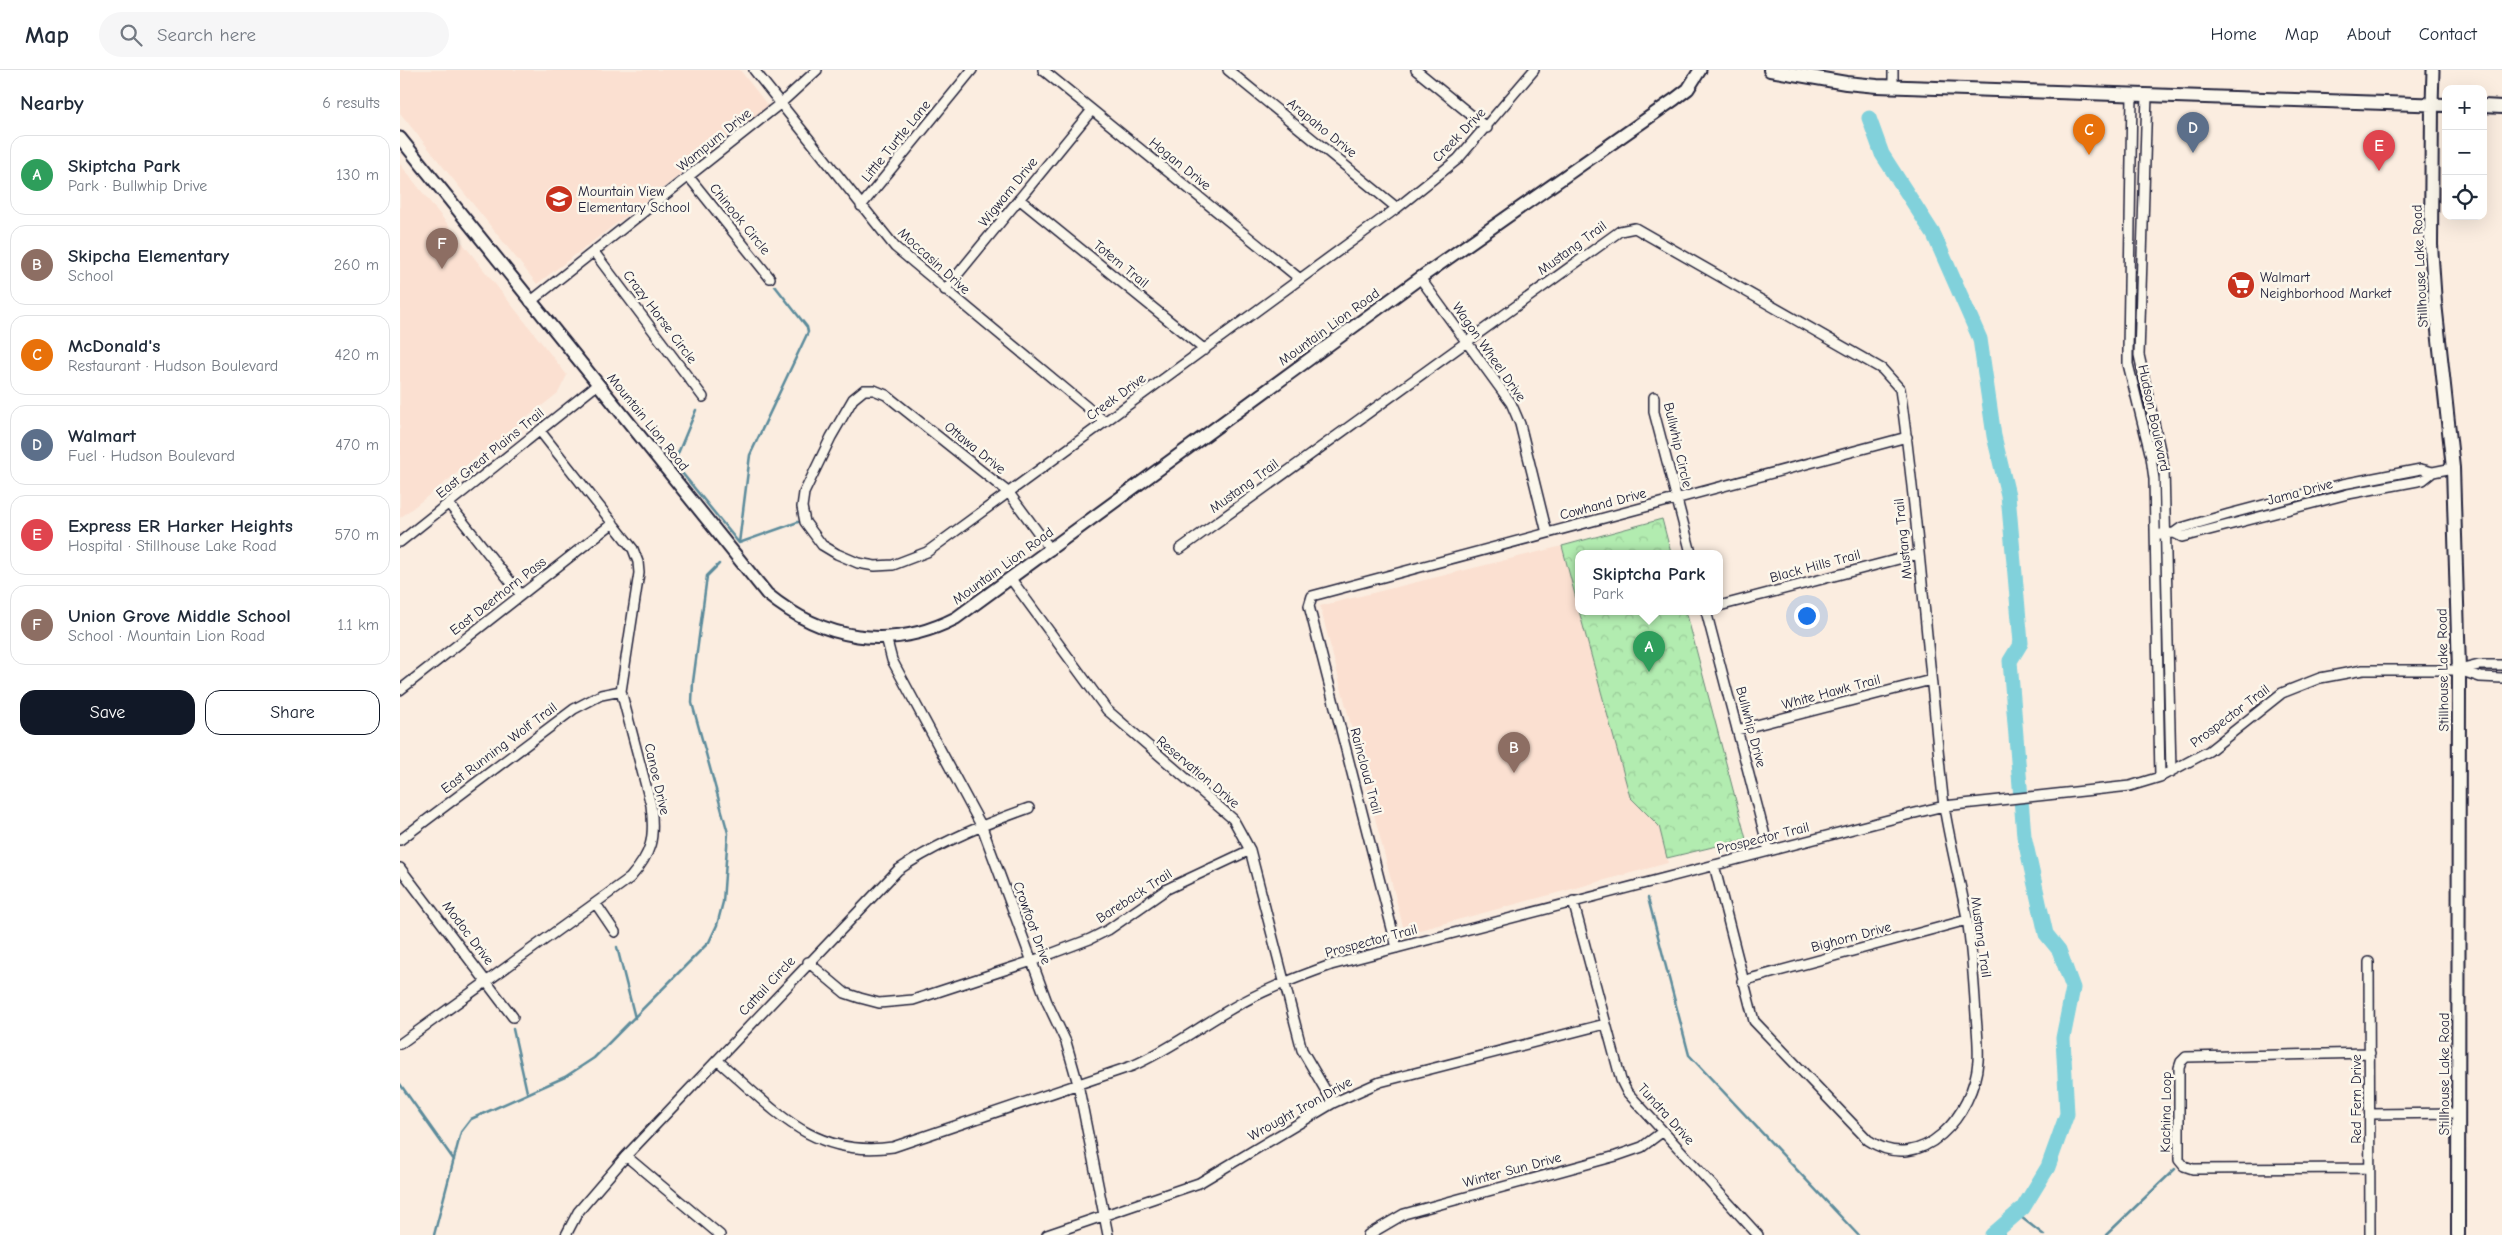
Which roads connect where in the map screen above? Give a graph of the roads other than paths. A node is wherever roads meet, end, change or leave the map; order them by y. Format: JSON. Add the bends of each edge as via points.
{"nodes":[{"id":1,"x":754,"y":70,"type":"edge"},
{"id":2,"x":817,"y":70,"type":"edge"},
{"id":3,"x":972,"y":70,"type":"edge"},
{"id":4,"x":1043,"y":70,"type":"edge"},
{"id":5,"x":1228,"y":70,"type":"edge"},
{"id":6,"x":1416,"y":70,"type":"edge"},
{"id":7,"x":1534,"y":70,"type":"edge"},
{"id":8,"x":1700,"y":70,"type":"edge"},
{"id":9,"x":1770,"y":70,"type":"edge"},
{"id":10,"x":1893,"y":70,"type":"edge"},
{"id":11,"x":2433,"y":70,"type":"edge"},
{"id":12,"x":1893,"y":87,"type":"junction"},
{"id":13,"x":2132,"y":95,"type":"junction"},
{"id":14,"x":2147,"y":95,"type":"junction"},
{"id":15,"x":781,"y":103,"type":"junction"},
{"id":16,"x":2432,"y":105,"type":"junction"},
{"id":17,"x":2442,"y":105,"type":"edge"},
{"id":18,"x":2487,"y":106,"type":"edge"},
{"id":19,"x":2502,"y":107,"type":"edge"},
{"id":20,"x":1092,"y":110,"type":"junction"},
{"id":21,"x":1487,"y":128,"type":"junction"},
{"id":22,"x":400,"y":138,"type":"edge"},
{"id":23,"x":2131,"y":173,"type":"junction"},
{"id":24,"x":2145,"y":174,"type":"junction"},
{"id":25,"x":689,"y":177,"type":"junction"},
{"id":26,"x":1019,"y":199,"type":"junction"},
{"id":27,"x":861,"y":206,"type":"junction"},
{"id":28,"x":1397,"y":208,"type":"junction"},
{"id":29,"x":2131,"y":235,"type":"junction"},
{"id":30,"x":2142,"y":236,"type":"junction"},
{"id":31,"x":594,"y":252,"type":"junction"},
{"id":32,"x":770,"y":278,"type":"dead end"},
{"id":33,"x":1420,"y":278,"type":"junction"},
{"id":34,"x":1300,"y":279,"type":"junction"},
{"id":35,"x":945,"y":290,"type":"junction"},
{"id":36,"x":530,"y":302,"type":"junction"},
{"id":37,"x":2129,"y":320,"type":"junction"},
{"id":38,"x":2139,"y":321,"type":"junction"},
{"id":39,"x":1465,"y":341,"type":"junction"},
{"id":40,"x":1205,"y":350,"type":"junction"},
{"id":41,"x":598,"y":384,"type":"junction"},
{"id":42,"x":864,"y":390,"type":"joint"},
{"id":43,"x":703,"y":397,"type":"dead end"},
{"id":44,"x":1654,"y":397,"type":"dead end"},
{"id":45,"x":1105,"y":422,"type":"junction"},
{"id":46,"x":540,"y":431,"type":"junction"},
{"id":47,"x":1907,"y":437,"type":"junction"},
{"id":48,"x":2453,"y":468,"type":"junction"},
{"id":49,"x":1009,"y":493,"type":"junction"},
{"id":50,"x":1676,"y":498,"type":"junction"},
{"id":51,"x":448,"y":504,"type":"junction"},
{"id":52,"x":613,"y":523,"type":"junction"},
{"id":53,"x":1548,"y":533,"type":"junction"},
{"id":54,"x":2155,"y":534,"type":"junction"},
{"id":55,"x":2170,"y":534,"type":"junction"},
{"id":56,"x":400,"y":542,"type":"edge"},
{"id":57,"x":1051,"y":550,"type":"junction"},
{"id":58,"x":1180,"y":550,"type":"dead end"},
{"id":59,"x":1690,"y":550,"type":"edge"},
{"id":60,"x":1918,"y":554,"type":"junction"},
{"id":61,"x":1011,"y":580,"type":"junction"},
{"id":62,"x":521,"y":595,"type":"junction"},
{"id":63,"x":1310,"y":600,"type":"joint"},
{"id":64,"x":1723,"y":605,"type":"edge"},
{"id":65,"x":1707,"y":615,"type":"edge"},
{"id":66,"x":886,"y":637,"type":"junction"},
{"id":67,"x":2502,"y":665,"type":"edge"},
{"id":68,"x":2458,"y":670,"type":"junction"},
{"id":69,"x":2502,"y":678,"type":"edge"},
{"id":70,"x":1931,"y":680,"type":"junction"},
{"id":71,"x":400,"y":690,"type":"edge"},
{"id":72,"x":621,"y":691,"type":"junction"},
{"id":73,"x":1737,"y":730,"type":"junction"},
{"id":74,"x":2171,"y":772,"type":"junction"},
{"id":75,"x":2160,"y":777,"type":"junction"},
{"id":76,"x":1944,"y":806,"type":"junction"},
{"id":77,"x":1029,"y":808,"type":"dead end"},
{"id":78,"x":982,"y":827,"type":"junction"},
{"id":79,"x":400,"y":840,"type":"edge"},
{"id":80,"x":1250,"y":850,"type":"junction"},
{"id":81,"x":1769,"y":851,"type":"junction"},
{"id":82,"x":1714,"y":865,"type":"junction"},
{"id":83,"x":400,"y":868,"type":"edge"},
{"id":84,"x":1573,"y":901,"type":"junction"},
{"id":85,"x":596,"y":904,"type":"junction"},
{"id":86,"x":1967,"y":920,"type":"junction"},
{"id":87,"x":615,"y":932,"type":"dead end"},
{"id":88,"x":1397,"y":948,"type":"junction"},
{"id":89,"x":1032,"y":961,"type":"junction"},
{"id":90,"x":808,"y":962,"type":"junction"},
{"id":91,"x":2369,"y":962,"type":"dead end"},
{"id":92,"x":486,"y":981,"type":"junction"},
{"id":93,"x":1742,"y":981,"type":"junction"},
{"id":94,"x":1284,"y":982,"type":"junction"},
{"id":95,"x":513,"y":1016,"type":"dead end"},
{"id":96,"x":1605,"y":1024,"type":"junction"},
{"id":97,"x":400,"y":1044,"type":"edge"},
{"id":98,"x":2370,"y":1053,"type":"junction"},
{"id":99,"x":717,"y":1060,"type":"junction"},
{"id":100,"x":1078,"y":1084,"type":"junction"},
{"id":101,"x":1334,"y":1103,"type":"junction"},
{"id":102,"x":2459,"y":1113,"type":"junction"},
{"id":103,"x":2370,"y":1114,"type":"junction"},
{"id":104,"x":1662,"y":1132,"type":"junction"},
{"id":105,"x":626,"y":1156,"type":"junction"},
{"id":106,"x":2370,"y":1168,"type":"junction"},
{"id":107,"x":1103,"y":1216,"type":"junction"},
{"id":108,"x":1751,"y":1227,"type":"junction"},
{"id":109,"x":566,"y":1235,"type":"edge"},
{"id":110,"x":720,"y":1235,"type":"edge"},
{"id":111,"x":1047,"y":1235,"type":"edge"},
{"id":112,"x":1108,"y":1235,"type":"edge"},
{"id":113,"x":1368,"y":1235,"type":"edge"},
{"id":114,"x":1743,"y":1235,"type":"edge"},
{"id":115,"x":1758,"y":1235,"type":"edge"},
{"id":116,"x":2370,"y":1235,"type":"edge"},
{"id":117,"x":2458,"y":1235,"type":"edge"}],
"edges":[{"from":1,"to":15,"type":"street","name":"Moccasin Drive"},
{"from":2,"to":15,"type":"street","name":"Wampum Drive"},
{"from":3,"to":27,"type":"street","name":"Little Turtle Lane"},
{"from":4,"to":20,"type":"street","name":"Hogan Drive"},
{"from":5,"to":28,"type":"street","name":"Arapaho Drive"},
{"from":6,"to":21,"type":"street"},
{"from":7,"to":21,"type":"street","name":"Creek Drive"},
{"from":8,"to":33,"type":"street","name":"Mountain Lion Road","via":[[1688,89],[1675,99]]},
{"from":9,"to":12,"type":"main road"},
{"from":10,"to":12,"type":"street"},
{"from":11,"to":16,"type":"street"},
{"from":12,"to":13,"type":"main road"},
{"from":13,"to":14,"type":"main road"},
{"from":13,"to":23,"type":"street","name":"Hudson Boulevard"},
{"from":14,"to":16,"type":"main road"},
{"from":14,"to":24,"type":"street","name":"Hudson Boulevard"},
{"from":15,"to":25,"type":"street","name":"Wampum Drive"},
{"from":15,"to":27,"type":"street","name":"Moccasin Drive"},
{"from":16,"to":17,"type":"main road"},
{"from":16,"to":48,"type":"main road","name":"Stillhouse Lake Road","via":[[2435,303]]},
{"from":18,"to":19,"type":"main road"},
{"from":20,"to":26,"type":"street","name":"Wigwam Drive"},
{"from":20,"to":34,"type":"street","name":"Hogan Drive"},
{"from":21,"to":28,"type":"street","name":"Creek Drive","via":[[1458,159]]},
{"from":22,"to":36,"type":"street","name":"Mountain Lion Road"},
{"from":23,"to":24,"type":"street"},
{"from":23,"to":29,"type":"street","name":"Hudson Boulevard"},
{"from":24,"to":30,"type":"street","name":"Hudson Boulevard"},
{"from":25,"to":31,"type":"street","name":"Wampum Drive"},
{"from":25,"to":32,"type":"street","name":"Chinook Circle"},
{"from":26,"to":35,"type":"street","name":"Wigwam Drive"},
{"from":26,"to":40,"type":"street","name":"Totem Trail"},
{"from":27,"to":35,"type":"street","name":"Moccasin Drive","via":[[895,247]]},
{"from":28,"to":34,"type":"street","name":"Creek Drive"},
{"from":29,"to":30,"type":"street"},
{"from":29,"to":37,"type":"street","name":"Hudson Boulevard"},
{"from":30,"to":38,"type":"street","name":"Hudson Boulevard"},
{"from":31,"to":36,"type":"street","name":"Wampum Drive"},
{"from":31,"to":43,"type":"street","name":"Crazy Horse Circle"},
{"from":33,"to":39,"type":"street","name":"Wagon Wheel Drive"},
{"from":33,"to":57,"type":"street","name":"Mountain Lion Road"},
{"from":34,"to":40,"type":"street","name":"Creek Drive"},
{"from":35,"to":45,"type":"street","name":"Moccasin Drive"},
{"from":36,"to":41,"type":"street","name":"Mountain Lion Road"},
{"from":37,"to":38,"type":"street"},
{"from":37,"to":54,"type":"street","name":"Hudson Boulevard","via":[[2128,364],[2151,457]]},
{"from":38,"to":55,"type":"street","name":"Hudson Boulevard","via":[[2140,365],[2164,468]]},
{"from":39,"to":47,"type":"street","name":"Mustang Trail","via":[[1620,231],[1635,228],[1882,369],[1900,389]]},
{"from":39,"to":53,"type":"street","name":"Wagon Wheel Drive","via":[[1516,414]]},
{"from":39,"to":58,"type":"street","name":"Mustang Trail"},
{"from":40,"to":45,"type":"street","name":"Creek Drive"},
{"from":41,"to":46,"type":"street","name":"East Great Plains Trail"},
{"from":41,"to":66,"type":"street","name":"Mountain Lion Road","via":[[767,594],[803,619],[824,628],[851,635]]},
{"from":42,"to":49,"type":"street","name":"Ottawa Drive","via":[[886,395]]},
{"from":42,"to":49,"type":"street","name":"Creek Drive","via":[[853,399],[804,493],[805,522],[822,545],[858,563],[893,565],[927,552]]},
{"from":44,"to":50,"type":"street","name":"Bullwhip Circle","via":[[1654,412]]},
{"from":45,"to":49,"type":"street","name":"Creek Drive"},
{"from":46,"to":51,"type":"street","name":"East Great Plains Trail"},
{"from":46,"to":52,"type":"street","name":"Canoe Drive"},
{"from":47,"to":50,"type":"street","name":"Cowhand Drive"},
{"from":47,"to":60,"type":"street","name":"Mustang Trail"},
{"from":48,"to":55,"type":"street","name":"Jama Drive","via":[[2433,472],[2421,470],[2343,484],[2219,516]]},
{"from":48,"to":68,"type":"main road","name":"Stillhouse Lake Road"},
{"from":49,"to":57,"type":"street","name":"Ottawa Drive"},
{"from":50,"to":53,"type":"street","name":"Cowhand Drive"},
{"from":50,"to":59,"type":"street"},
{"from":51,"to":56,"type":"street","name":"East Great Plains Trail"},
{"from":51,"to":62,"type":"street"},
{"from":52,"to":62,"type":"street","name":"East Deerhorn Pass"},
{"from":52,"to":72,"type":"street","name":"Canoe Drive","via":[[633,550],[639,573]]},
{"from":53,"to":63,"type":"street","name":"Cowhand Drive","via":[[1312,596]]},
{"from":54,"to":55,"type":"street","name":"Jama Drive"},
{"from":54,"to":75,"type":"street","name":"Hudson Boulevard"},
{"from":55,"to":74,"type":"street","name":"Hudson Boulevard"},
{"from":57,"to":61,"type":"street","name":"Mountain Lion Road"},
{"from":60,"to":64,"type":"street","name":"Black Hills Trail"},
{"from":60,"to":70,"type":"street","name":"Mustang Trail"},
{"from":61,"to":66,"type":"street","name":"Mountain Lion Road","via":[[943,624],[907,635]]},
{"from":61,"to":80,"type":"street","name":"Reservation Drive","via":[[1107,710],[1234,819]]},
{"from":62,"to":71,"type":"street","name":"East Deerhorn Pass"},
{"from":63,"to":88,"type":"street","name":"Raincloud Trail"},
{"from":65,"to":73,"type":"street","name":"Bullwhip Drive"},
{"from":66,"to":78,"type":"street","name":"Crowfoot Drive","via":[[892,660]]},
{"from":67,"to":68,"type":"street","name":"Prospector Trail","via":[[2479,665]]},
{"from":68,"to":69,"type":"street","name":"Prospector Trail","via":[[2480,678]]},
{"from":68,"to":74,"type":"street","name":"Prospector Trail","via":[[2363,670],[2312,680],[2282,693],[2209,751]]},
{"from":68,"to":102,"type":"main road","name":"Stillhouse Lake Road"},
{"from":70,"to":73,"type":"street","name":"White Hawk Trail"},
{"from":70,"to":76,"type":"street","name":"Mustang Trail"},
{"from":72,"to":79,"type":"street","name":"East Running Wolf Trail","via":[[601,694],[574,709]]},
{"from":72,"to":85,"type":"street","name":"Canoe Drive","via":[[651,805],[653,835],[643,864]]},
{"from":73,"to":81,"type":"street","name":"Bullwhip Drive"},
{"from":74,"to":75,"type":"street","name":"Prospector Trail"},
{"from":75,"to":76,"type":"street","name":"Prospector Trail","via":[[2130,786]]},
{"from":76,"to":81,"type":"street","name":"Prospector Trail"},
{"from":76,"to":86,"type":"street","name":"Mustang Trail"},
{"from":77,"to":78,"type":"street","name":"Cattail Circle"},
{"from":78,"to":89,"type":"street","name":"Crowfoot Drive"},
{"from":78,"to":90,"type":"street","name":"Cattail Circle","via":[[919,855],[898,870]]},
{"from":80,"to":89,"type":"street","name":"Bareback Trail","via":[[1167,889],[1090,940]]},
{"from":80,"to":94,"type":"street","name":"Reservation Drive"},
{"from":81,"to":82,"type":"street","name":"Prospector Trail"},
{"from":82,"to":84,"type":"street","name":"Prospector Trail"},
{"from":82,"to":93,"type":"street","name":"Mustang Trail"},
{"from":83,"to":92,"type":"street","name":"Modoc Drive"},
{"from":84,"to":88,"type":"street","name":"Prospector Trail"},
{"from":84,"to":96,"type":"street","name":"Tundra Drive"},
{"from":85,"to":87,"type":"street"},
{"from":85,"to":92,"type":"street","name":"Canoe Drive"},
{"from":86,"to":93,"type":"street","name":"Bighorn Drive"},
{"from":86,"to":93,"type":"street","name":"Mustang Trail","via":[[1973,962],[1978,1060],[1975,1082],[1964,1107],[1950,1127],[1933,1141],[1912,1150],[1897,1153],[1881,1149],[1868,1140],[1754,1021]]},
{"from":88,"to":94,"type":"street","name":"Prospector Trail"},
{"from":89,"to":90,"type":"street","name":"Bareback Trail","via":[[913,1000],[879,1003],[845,992]]},
{"from":89,"to":100,"type":"street","name":"Crowfoot Drive","via":[[1066,1042]]},
{"from":90,"to":99,"type":"street","name":"Cattail Circle"},
{"from":91,"to":98,"type":"street","name":"Red Fern Drive"},
{"from":92,"to":95,"type":"street","name":"Modoc Drive"},
{"from":92,"to":97,"type":"street","name":"Canoe Drive"},
{"from":94,"to":100,"type":"street","name":"Prospector Trail","via":[[1229,1010],[1153,1057]]},
{"from":94,"to":101,"type":"street","name":"Reservation Drive","via":[[1302,1050]]},
{"from":96,"to":101,"type":"street","name":"Wrought Iron Drive","via":[[1380,1082]]},
{"from":96,"to":104,"type":"street","name":"Tundra Drive","via":[[1627,1092]]},
{"from":98,"to":103,"type":"street","name":"Red Fern Drive"},
{"from":98,"to":106,"type":"street","name":"Kachina Loop","via":[[2186,1057],[2179,1068],[2179,1160],[2184,1166],[2193,1169]]},
{"from":99,"to":100,"type":"street","name":"Prospector Trail","via":[[797,1128],[841,1147],[861,1149],[893,1146]]},
{"from":99,"to":105,"type":"street","name":"Cattail Circle"},
{"from":100,"to":107,"type":"street","name":"Crowfoot Drive"},
{"from":101,"to":107,"type":"street","name":"Wrought Iron Drive","via":[[1199,1183]]},
{"from":102,"to":103,"type":"street"},
{"from":102,"to":117,"type":"main road","name":"Stillhouse Lake Road"},
{"from":103,"to":106,"type":"street","name":"Red Fern Drive"},
{"from":104,"to":108,"type":"street","name":"Tundra Drive"},
{"from":104,"to":113,"type":"street","name":"Winter Sun Drive","via":[[1642,1147],[1616,1156],[1404,1214]]},
{"from":105,"to":109,"type":"street","name":"Cattail Circle","via":[[578,1212]]},
{"from":105,"to":110,"type":"street"},
{"from":106,"to":116,"type":"street","name":"Red Fern Drive"},
{"from":107,"to":111,"type":"street","name":"Wrought Iron Drive"},
{"from":107,"to":112,"type":"street","name":"Crowfoot Drive"},
{"from":108,"to":114,"type":"street"},
{"from":108,"to":115,"type":"street","name":"Tundra Drive"}]}
